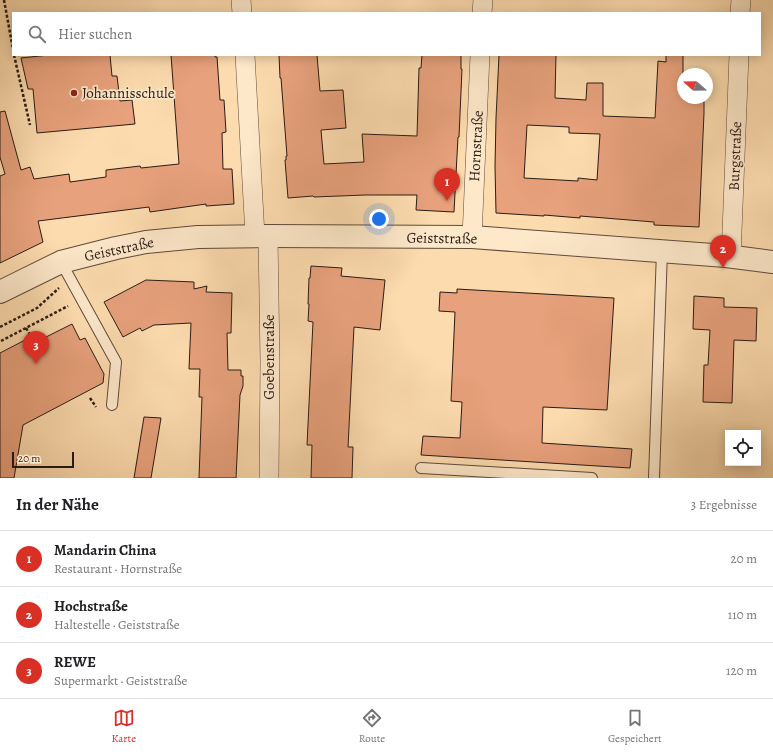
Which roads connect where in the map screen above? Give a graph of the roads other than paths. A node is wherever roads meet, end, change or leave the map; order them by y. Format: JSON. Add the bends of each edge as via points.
{"nodes":[{"id":1,"x":241,"y":0,"type":"edge"},
{"id":2,"x":483,"y":0,"type":"edge"},
{"id":3,"x":741,"y":0,"type":"edge"},
{"id":4,"x":242,"y":12,"type":"edge"},
{"id":5,"x":482,"y":12,"type":"edge"},
{"id":6,"x":740,"y":12,"type":"edge"},
{"id":7,"x":245,"y":56,"type":"edge"},
{"id":8,"x":480,"y":56,"type":"edge"},
{"id":9,"x":739,"y":56,"type":"edge"},
{"id":10,"x":262,"y":236,"type":"junction"},
{"id":11,"x":472,"y":237,"type":"junction"},
{"id":12,"x":662,"y":251,"type":"junction"},
{"id":13,"x":731,"y":257,"type":"junction"},
{"id":14,"x":773,"y":262,"type":"edge"},
{"id":15,"x":66,"y":270,"type":"junction"},
{"id":16,"x":0,"y":292,"type":"edge"},
{"id":17,"x":112,"y":405,"type":"dead end"},
{"id":18,"x":420,"y":468,"type":"dead end"},
{"id":19,"x":269,"y":478,"type":"edge"},
{"id":20,"x":592,"y":478,"type":"edge"},
{"id":21,"x":654,"y":478,"type":"edge"}],
"edges":[{"from":1,"to":4,"type":"street"},
{"from":2,"to":5,"type":"street"},
{"from":3,"to":6,"type":"street"},
{"from":7,"to":10,"type":"street","name":"Goebenstraße"},
{"from":8,"to":11,"type":"street","name":"Hornstraße"},
{"from":9,"to":13,"type":"street","name":"Burgstraße"},
{"from":10,"to":11,"type":"street","name":"Geiststraße"},
{"from":10,"to":15,"type":"street","name":"Geiststraße","via":[[198,237],[146,242],[116,248]]},
{"from":10,"to":19,"type":"street","name":"Goebenstraße","via":[[270,361]]},
{"from":11,"to":12,"type":"street","name":"Geiststraße"},
{"from":12,"to":13,"type":"street","name":"Geiststraße"},
{"from":12,"to":21,"type":"lane"},
{"from":13,"to":14,"type":"street","name":"Geiststraße"},
{"from":15,"to":16,"type":"street","name":"Geiststraße"},
{"from":15,"to":17,"type":"lane","via":[[116,362]]},
{"from":18,"to":20,"type":"lane"}]}
